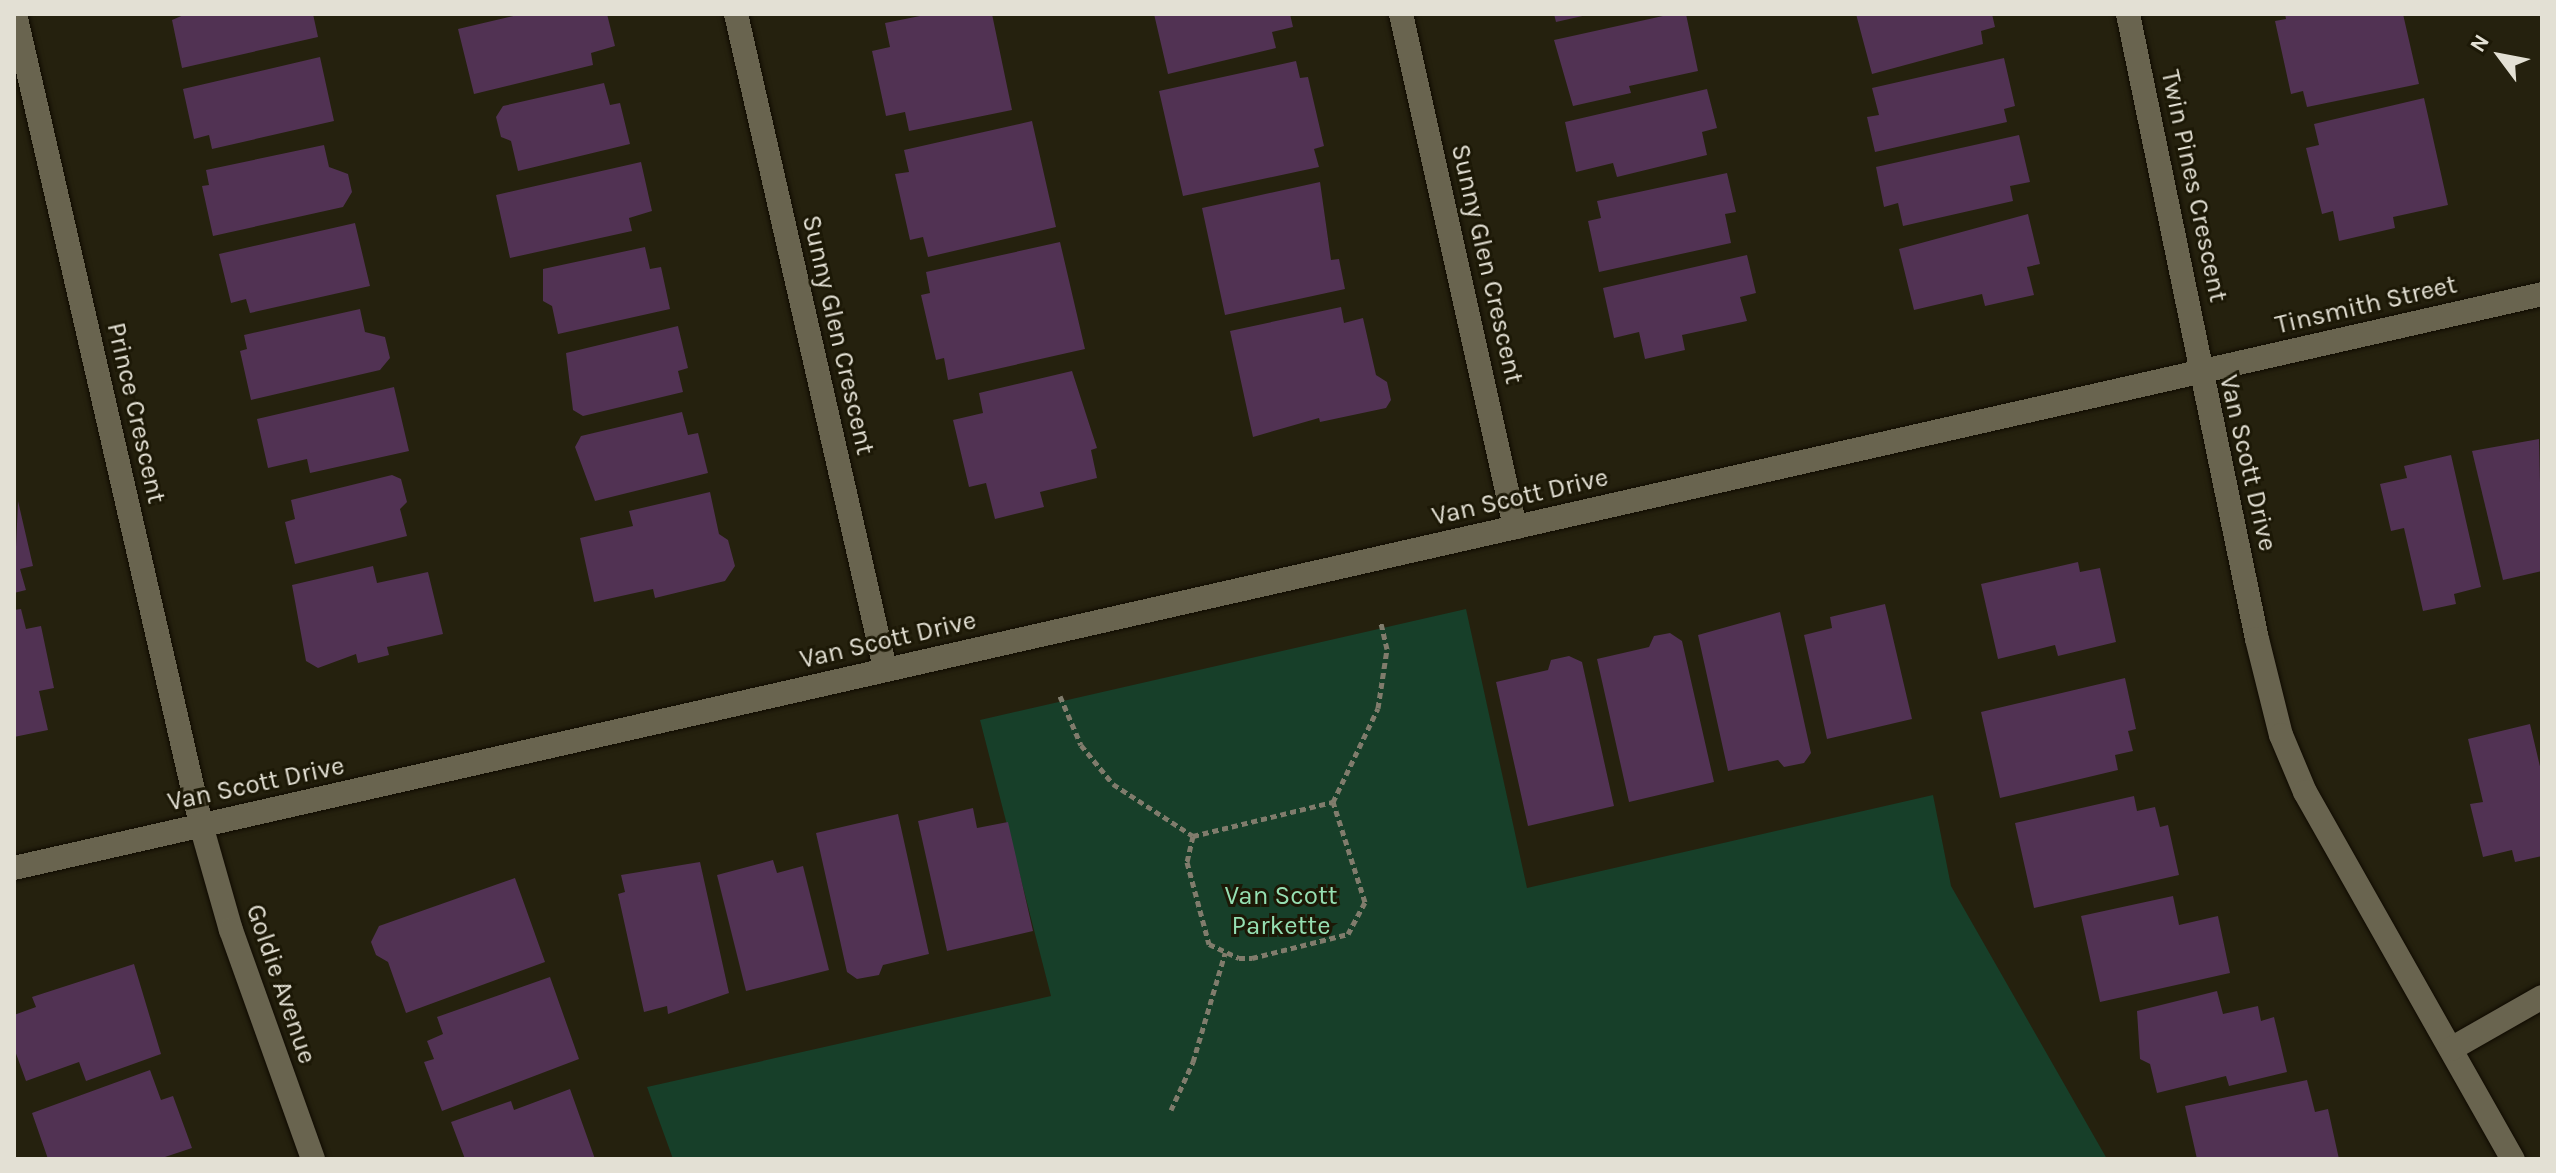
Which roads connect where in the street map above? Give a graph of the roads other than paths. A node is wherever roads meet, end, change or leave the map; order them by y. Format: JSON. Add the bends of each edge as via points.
{"nodes":[{"id":1,"x":15,"y":14,"type":"edge"},
{"id":2,"x":736,"y":14,"type":"edge"},
{"id":3,"x":1401,"y":14,"type":"edge"},
{"id":4,"x":2128,"y":14,"type":"edge"},
{"id":5,"x":2542,"y":294,"type":"edge"},
{"id":6,"x":2203,"y":370,"type":"junction"},
{"id":7,"x":1515,"y":527,"type":"junction"},
{"id":8,"x":885,"y":669,"type":"junction"},
{"id":9,"x":201,"y":825,"type":"junction"},
{"id":10,"x":14,"y":868,"type":"edge"},
{"id":11,"x":2542,"y":997,"type":"edge"},
{"id":12,"x":2451,"y":1049,"type":"junction"},
{"id":13,"x":313,"y":1159,"type":"edge"},
{"id":14,"x":2513,"y":1159,"type":"edge"}],
"edges":[{"from":1,"to":9,"type":"street","name":"Prince Crescent"},
{"from":2,"to":8,"type":"street","name":"Sunny Glen Crescent"},
{"from":3,"to":7,"type":"street","name":"Sunny Glen Crescent"},
{"from":4,"to":6,"type":"street","name":"Twin Pines Crescent"},
{"from":5,"to":6,"type":"street","name":"Tinsmith Street"},
{"from":6,"to":7,"type":"street","name":"Van Scott Drive"},
{"from":6,"to":12,"type":"street","name":"Van Scott Drive","via":[[2281,735],[2305,792]]},
{"from":7,"to":8,"type":"street","name":"Van Scott Drive"},
{"from":8,"to":9,"type":"street","name":"Van Scott Drive"},
{"from":9,"to":10,"type":"street","name":"Van Scott Drive"},
{"from":9,"to":13,"type":"street","name":"Goldie Avenue","via":[[231,930]]},
{"from":11,"to":12,"type":"street"},
{"from":12,"to":14,"type":"street","name":"Van Scott Drive"}]}
